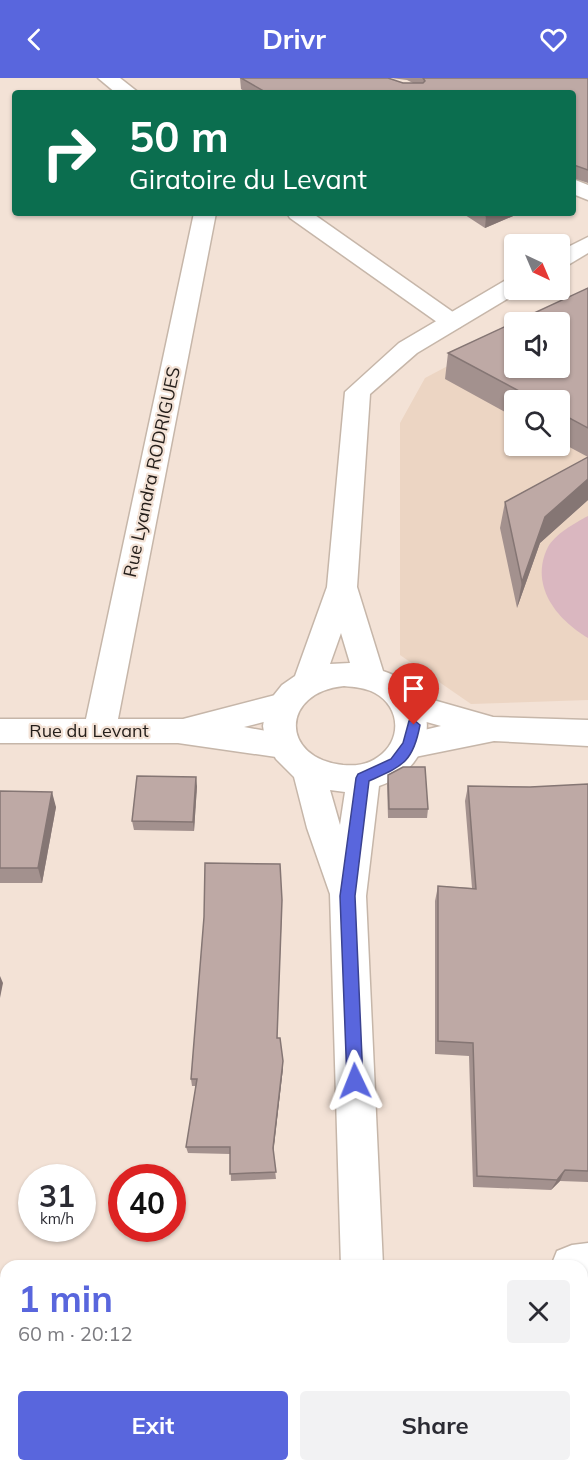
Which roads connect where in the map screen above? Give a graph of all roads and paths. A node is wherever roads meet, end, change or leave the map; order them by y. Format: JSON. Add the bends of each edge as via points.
{"nodes":[{"id":1,"x":108,"y":78,"type":"edge"},
{"id":2,"x":125,"y":90,"type":"edge"},
{"id":3,"x":205,"y":216,"type":"edge"},
{"id":4,"x":302,"y":216,"type":"edge"},
{"id":5,"x":588,"y":244,"type":"edge"},
{"id":6,"x":570,"y":254,"type":"edge"},
{"id":7,"x":588,"y":256,"type":"edge"},
{"id":8,"x":570,"y":263,"type":"edge"},
{"id":9,"x":504,"y":291,"type":"edge"},
{"id":10,"x":452,"y":322,"type":"junction"},
{"id":11,"x":342,"y":587,"type":"junction"},
{"id":12,"x":370,"y":678,"type":"junction"},
{"id":13,"x":308,"y":683,"type":"junction"},
{"id":14,"x":405,"y":704,"type":"junction"},
{"id":15,"x":283,"y":705,"type":"junction"},
{"id":16,"x":494,"y":729,"type":"junction"},
{"id":17,"x":0,"y":731,"type":"edge"},
{"id":18,"x":178,"y":731,"type":"junction"},
{"id":19,"x":99,"y":732,"type":"junction"},
{"id":20,"x":588,"y":733,"type":"edge"},
{"id":21,"x":410,"y":745,"type":"junction"},
{"id":22,"x":283,"y":746,"type":"junction"},
{"id":23,"x":308,"y":769,"type":"junction"},
{"id":24,"x":363,"y":778,"type":"junction"},
{"id":25,"x":348,"y":896,"type":"junction"},
{"id":26,"x":362,"y":1260,"type":"edge"}],
"edges":[{"from":1,"to":2,"type":"street"},
{"from":3,"to":19,"type":"street","name":"Rue Lyandra RODRIGUES"},
{"from":4,"to":10,"type":"street"},
{"from":5,"to":6,"type":"street"},
{"from":7,"to":8,"type":"street"},
{"from":9,"to":10,"type":"street"},
{"from":10,"to":11,"type":"street","via":[[408,348],[358,392]]},
{"from":11,"to":12,"type":"street"},
{"from":11,"to":13,"type":"street"},
{"from":12,"to":13,"type":"street","via":[[344,674]]},
{"from":12,"to":14,"type":"street","via":[[392,688]]},
{"from":13,"to":15,"type":"street"},
{"from":14,"to":16,"type":"street"},
{"from":14,"to":21,"type":"street","via":[[414,725]]},
{"from":15,"to":18,"type":"street","name":"Rue du Levant"},
{"from":15,"to":22,"type":"street","via":[[278,725]]},
{"from":16,"to":20,"type":"street"},
{"from":16,"to":21,"type":"street"},
{"from":17,"to":19,"type":"street","name":"Rue du Levant"},
{"from":18,"to":19,"type":"street","name":"Rue du Levant"},
{"from":18,"to":22,"type":"street","name":"Rue du Levant"},
{"from":21,"to":24,"type":"street","via":[[396,763]]},
{"from":22,"to":23,"type":"street"},
{"from":23,"to":24,"type":"street","via":[[321,775]]},
{"from":23,"to":25,"type":"street"},
{"from":24,"to":25,"type":"street"},
{"from":25,"to":26,"type":"street"}]}
